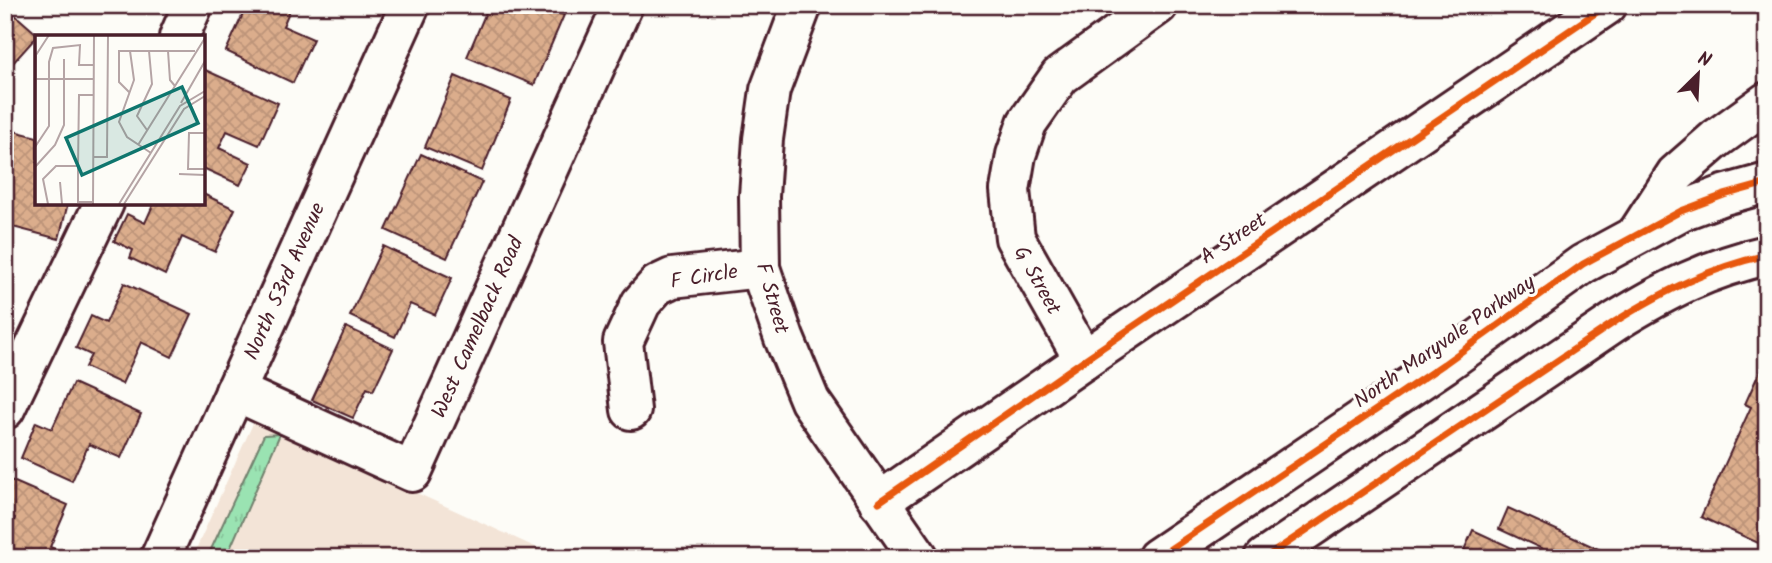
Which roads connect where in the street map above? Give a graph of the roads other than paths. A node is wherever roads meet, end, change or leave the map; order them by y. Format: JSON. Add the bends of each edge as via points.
{"nodes":[{"id":1,"x":193,"y":5,"type":"edge"},
{"id":2,"x":410,"y":5,"type":"edge"},
{"id":3,"x":623,"y":5,"type":"edge"},
{"id":4,"x":802,"y":5,"type":"edge"},
{"id":5,"x":1158,"y":5,"type":"edge"},
{"id":6,"x":1607,"y":5,"type":"edge"},
{"id":7,"x":180,"y":35,"type":"edge"},
{"id":8,"x":1767,"y":102,"type":"edge"},
{"id":9,"x":1767,"y":183,"type":"edge"},
{"id":10,"x":103,"y":205,"type":"edge"},
{"id":11,"x":1638,"y":233,"type":"junction"},
{"id":12,"x":1767,"y":254,"type":"edge"},
{"id":13,"x":760,"y":268,"type":"junction"},
{"id":14,"x":1084,"y":360,"type":"junction"},
{"id":15,"x":235,"y":391,"type":"junction"},
{"id":16,"x":5,"y":410,"type":"edge"},
{"id":17,"x":631,"y":410,"type":"dead end"},
{"id":18,"x":879,"y":502,"type":"junction"},
{"id":19,"x":160,"y":558,"type":"edge"},
{"id":20,"x":919,"y":558,"type":"edge"},
{"id":21,"x":1157,"y":558,"type":"edge"},
{"id":22,"x":1265,"y":558,"type":"edge"}],
"edges":[{"from":1,"to":7,"type":"street"},
{"from":2,"to":15,"type":"street","name":"North 53rd Avenue"},
{"from":3,"to":15,"type":"street","name":"West Camelback Road","via":[[412,472]]},
{"from":4,"to":13,"type":"street","name":"F Street","via":[[771,90],[765,127],[759,196]]},
{"from":5,"to":14,"type":"street","name":"G Street","via":[[1060,76],[1027,123],[1016,155],[1010,190],[1014,238]]},
{"from":6,"to":14,"type":"street","name":"A Street"},
{"from":8,"to":11,"type":"street","name":"North Maryvale Parkway","via":[[1676,174]]},
{"from":9,"to":11,"type":"street","name":"North Maryvale Parkway","via":[[1681,211]]},
{"from":10,"to":16,"type":"street"},
{"from":11,"to":21,"type":"street","name":"North Maryvale Parkway","via":[[1583,264]]},
{"from":12,"to":22,"type":"street","via":[[1666,290]]},
{"from":13,"to":17,"type":"street","name":"F Circle","via":[[672,278],[657,285],[641,303],[622,342]]},
{"from":13,"to":18,"type":"street","name":"F Street","via":[[810,401]]},
{"from":14,"to":18,"type":"street","name":"A Street"},
{"from":15,"to":19,"type":"street","name":"North 53rd Avenue"},
{"from":18,"to":20,"type":"street","name":"F Street"}]}
